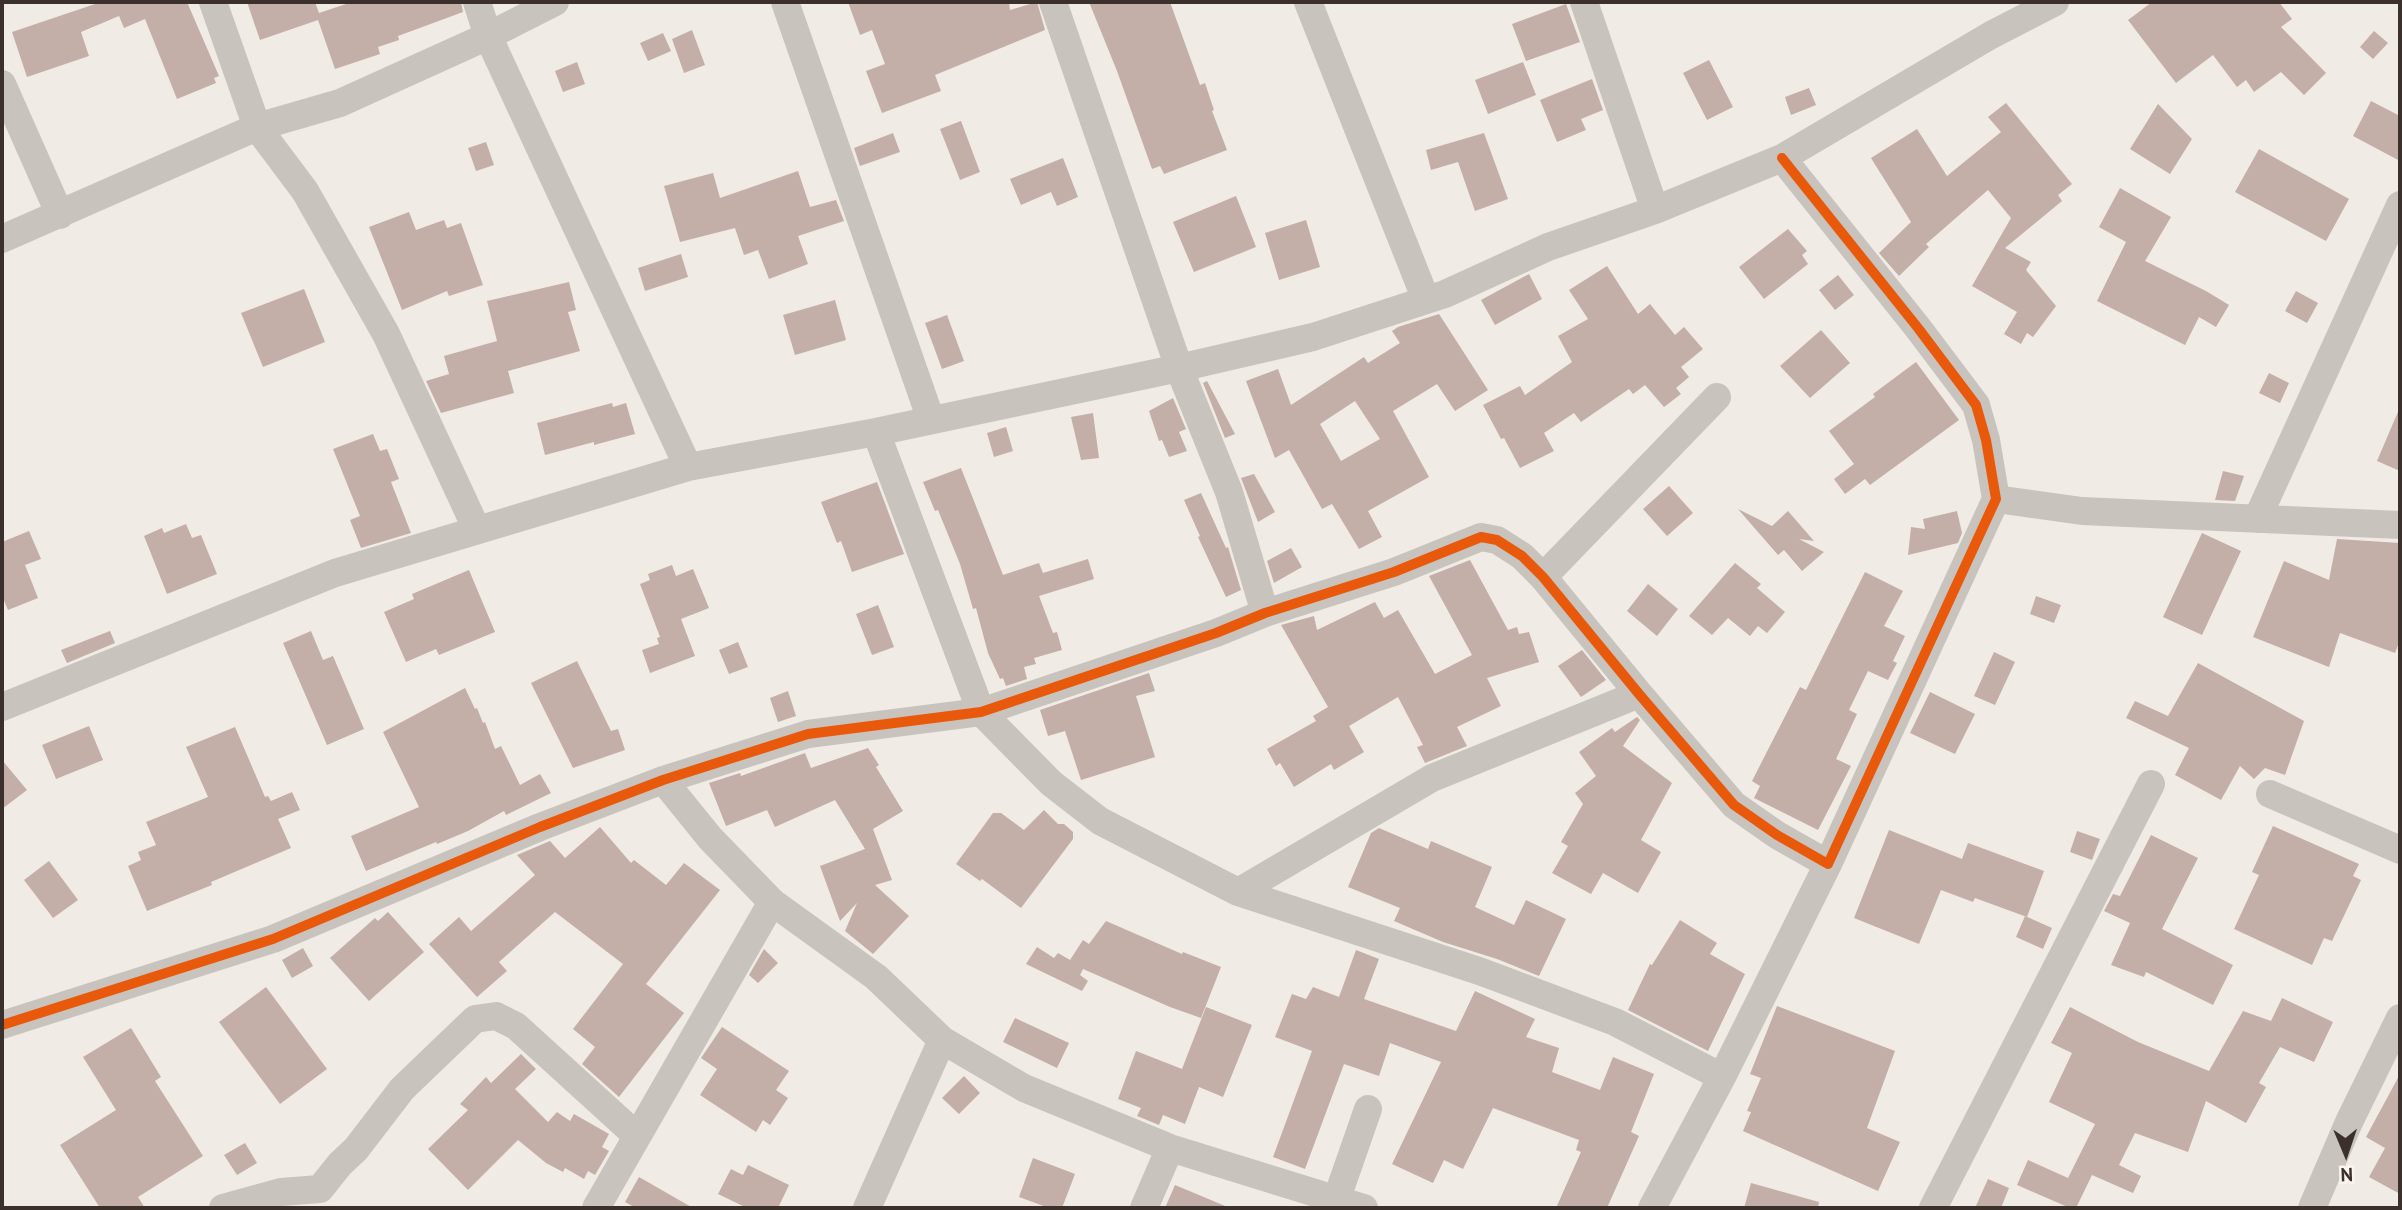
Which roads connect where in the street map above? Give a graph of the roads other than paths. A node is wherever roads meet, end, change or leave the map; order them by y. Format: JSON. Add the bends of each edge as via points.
{"nodes":[{"id":1,"x":212,"y":2,"type":"edge"},
{"id":2,"x":477,"y":2,"type":"edge"},
{"id":3,"x":555,"y":2,"type":"edge"},
{"id":4,"x":785,"y":2,"type":"edge"},
{"id":5,"x":1053,"y":2,"type":"edge"},
{"id":6,"x":1308,"y":2,"type":"edge"},
{"id":7,"x":1584,"y":2,"type":"edge"},
{"id":8,"x":2055,"y":2,"type":"edge"},
{"id":9,"x":488,"y":36,"type":"junction"},
{"id":10,"x":2,"y":85,"type":"edge"},
{"id":11,"x":257,"y":127,"type":"junction"},
{"id":12,"x":1782,"y":158,"type":"junction"},
{"id":13,"x":2400,"y":205,"type":"edge"},
{"id":14,"x":1655,"y":210,"type":"junction"},
{"id":15,"x":60,"y":215,"type":"junction"},
{"id":16,"x":2,"y":239,"type":"edge"},
{"id":17,"x":1426,"y":300,"type":"junction"},
{"id":18,"x":1179,"y":368,"type":"junction"},
{"id":19,"x":1717,"y":397,"type":"dead end"},
{"id":20,"x":931,"y":420,"type":"junction"},
{"id":21,"x":876,"y":432,"type":"junction"},
{"id":22,"x":688,"y":467,"type":"junction"},
{"id":23,"x":1996,"y":499,"type":"junction"},
{"id":24,"x":2257,"y":519,"type":"junction"},
{"id":25,"x":2400,"y":525,"type":"edge"},
{"id":26,"x":477,"y":530,"type":"junction"},
{"id":27,"x":1543,"y":576,"type":"junction"},
{"id":28,"x":1265,"y":613,"type":"junction"},
{"id":29,"x":1639,"y":694,"type":"junction"},
{"id":30,"x":2,"y":707,"type":"edge"},
{"id":31,"x":981,"y":712,"type":"junction"},
{"id":32,"x":663,"y":780,"type":"junction"},
{"id":33,"x":2151,"y":784,"type":"dead end"},
{"id":34,"x":2270,"y":794,"type":"dead end"},
{"id":35,"x":2400,"y":850,"type":"edge"},
{"id":36,"x":1828,"y":864,"type":"junction"},
{"id":37,"x":1238,"y":892,"type":"junction"},
{"id":38,"x":772,"y":902,"type":"junction"},
{"id":39,"x":2400,"y":1018,"type":"edge"},
{"id":40,"x":2,"y":1025,"type":"edge"},
{"id":41,"x":942,"y":1040,"type":"junction"},
{"id":42,"x":1722,"y":1077,"type":"junction"},
{"id":43,"x":1368,"y":1109,"type":"dead end"},
{"id":44,"x":637,"y":1136,"type":"junction"},
{"id":45,"x":1170,"y":1148,"type":"junction"},
{"id":46,"x":1336,"y":1198,"type":"junction"},
{"id":47,"x":319,"y":1199,"type":"edge"},
{"id":48,"x":223,"y":1208,"type":"edge"},
{"id":49,"x":596,"y":1208,"type":"edge"},
{"id":50,"x":867,"y":1208,"type":"edge"},
{"id":51,"x":1144,"y":1208,"type":"edge"},
{"id":52,"x":1364,"y":1208,"type":"edge"},
{"id":53,"x":1652,"y":1208,"type":"edge"},
{"id":54,"x":1933,"y":1208,"type":"edge"},
{"id":55,"x":2312,"y":1208,"type":"edge"}],
"edges":[{"from":1,"to":11,"type":"street"},
{"from":2,"to":9,"type":"street"},
{"from":3,"to":9,"type":"street"},
{"from":4,"to":20,"type":"street"},
{"from":5,"to":18,"type":"street"},
{"from":6,"to":17,"type":"street"},
{"from":7,"to":14,"type":"street"},
{"from":8,"to":12,"type":"street","via":[[1991,34]]},
{"from":9,"to":11,"type":"street","via":[[340,103]]},
{"from":9,"to":22,"type":"street"},
{"from":10,"to":15,"type":"street"},
{"from":11,"to":15,"type":"street"},
{"from":11,"to":26,"type":"street","via":[[305,191],[386,334]]},
{"from":12,"to":14,"type":"street"},
{"from":12,"to":23,"type":"street","via":[[1976,405]]},
{"from":13,"to":24,"type":"street"},
{"from":14,"to":17,"type":"street","via":[[1548,247]]},
{"from":15,"to":16,"type":"street"},
{"from":17,"to":18,"type":"street","via":[[1312,337]]},
{"from":18,"to":20,"type":"street"},
{"from":18,"to":28,"type":"street","via":[[1229,492]]},
{"from":19,"to":27,"type":"street"},
{"from":20,"to":21,"type":"street"},
{"from":21,"to":22,"type":"street"},
{"from":21,"to":31,"type":"street"},
{"from":22,"to":26,"type":"street"},
{"from":23,"to":24,"type":"street","via":[[2082,511]]},
{"from":23,"to":36,"type":"street"},
{"from":24,"to":25,"type":"street"},
{"from":26,"to":30,"type":"street","via":[[335,573]]},
{"from":27,"to":28,"type":"street","via":[[1497,540],[1481,537],[1394,572]]},
{"from":27,"to":29,"type":"street"},
{"from":28,"to":31,"type":"street"},
{"from":29,"to":36,"type":"street","via":[[1734,805]]},
{"from":29,"to":37,"type":"street","via":[[1432,778]]},
{"from":31,"to":32,"type":"street","via":[[808,734]]},
{"from":31,"to":37,"type":"street","via":[[1051,783],[1100,821]]},
{"from":32,"to":38,"type":"street","via":[[710,838]]},
{"from":32,"to":40,"type":"street","via":[[272,939]]},
{"from":33,"to":54,"type":"street"},
{"from":34,"to":35,"type":"street"},
{"from":36,"to":42,"type":"street"},
{"from":37,"to":42,"type":"street","via":[[1482,972],[1615,1022]]},
{"from":38,"to":41,"type":"street","via":[[876,977]]},
{"from":38,"to":44,"type":"street"},
{"from":39,"to":55,"type":"street"},
{"from":41,"to":45,"type":"street","via":[[1024,1088]]},
{"from":41,"to":50,"type":"street"},
{"from":42,"to":53,"type":"street"},
{"from":43,"to":46,"type":"street"},
{"from":44,"to":47,"type":"street","via":[[516,1026],[496,1016],[475,1019],[402,1089],[340,1164]]},
{"from":44,"to":49,"type":"street"},
{"from":45,"to":46,"type":"street"},
{"from":45,"to":51,"type":"street"},
{"from":46,"to":52,"type":"street"},
{"from":47,"to":48,"type":"street","via":[[281,1192]]}]}
